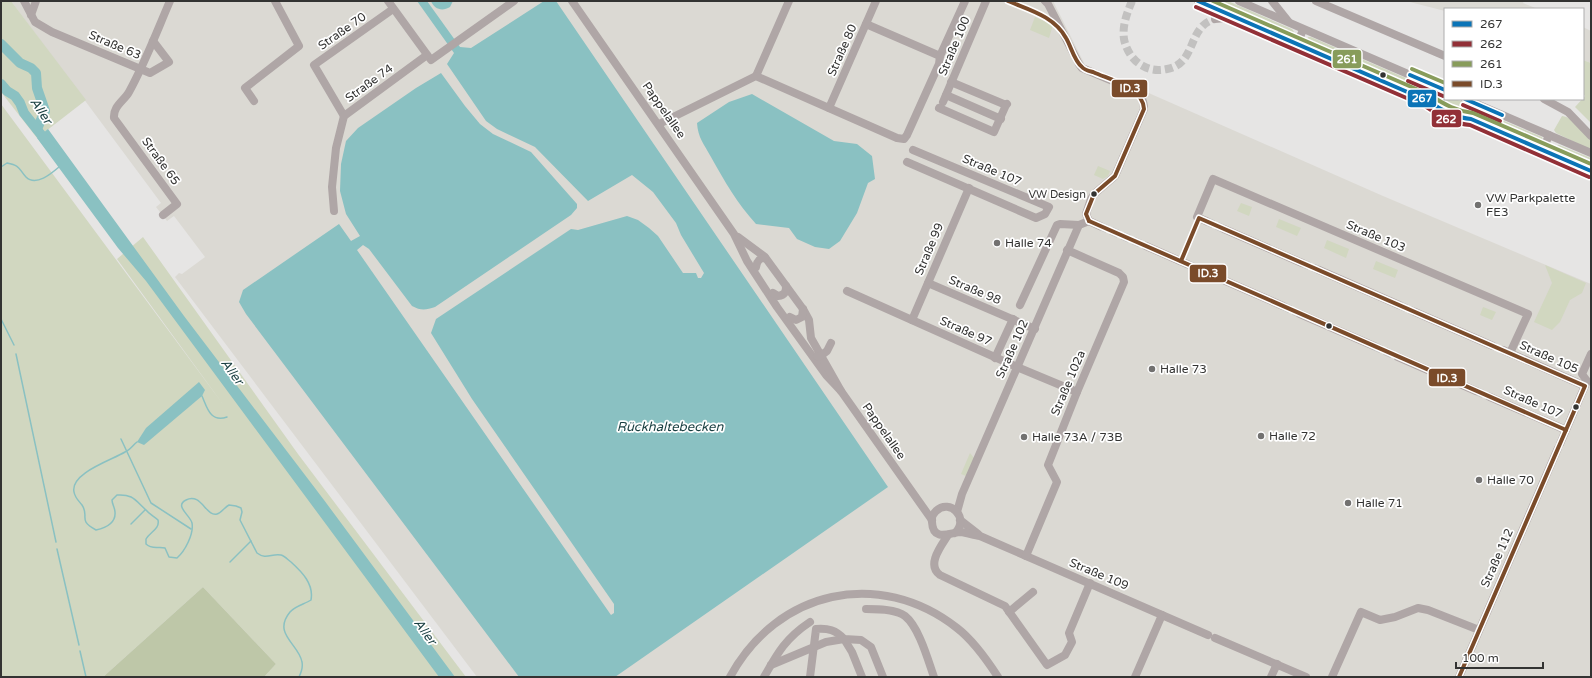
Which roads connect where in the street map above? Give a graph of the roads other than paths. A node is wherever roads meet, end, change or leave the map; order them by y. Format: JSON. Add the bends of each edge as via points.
{"nodes":[{"id":1,"x":24,"y":1,"type":"edge"},
{"id":2,"x":36,"y":1,"type":"edge"},
{"id":3,"x":170,"y":1,"type":"edge"},
{"id":4,"x":275,"y":1,"type":"edge"},
{"id":5,"x":388,"y":1,"type":"edge"},
{"id":6,"x":514,"y":1,"type":"edge"},
{"id":7,"x":572,"y":1,"type":"edge"},
{"id":8,"x":789,"y":1,"type":"edge"},
{"id":9,"x":876,"y":1,"type":"edge"},
{"id":10,"x":965,"y":1,"type":"edge"},
{"id":11,"x":986,"y":1,"type":"edge"},
{"id":12,"x":1045,"y":1,"type":"edge"},
{"id":13,"x":1200,"y":1,"type":"edge"},
{"id":14,"x":1239,"y":1,"type":"edge"},
{"id":15,"x":1272,"y":1,"type":"edge"},
{"id":16,"x":1316,"y":1,"type":"edge"},
{"id":17,"x":393,"y":9,"type":"junction"},
{"id":18,"x":31,"y":15,"type":"junction"},
{"id":19,"x":1215,"y":19,"type":"tunnel mouth"},
{"id":20,"x":1247,"y":22,"type":"junction"},
{"id":21,"x":866,"y":24,"type":"junction"},
{"id":22,"x":1290,"y":24,"type":"junction"},
{"id":23,"x":1304,"y":30,"type":"junction"},
{"id":24,"x":153,"y":41,"type":"junction"},
{"id":25,"x":1297,"y":44,"type":"junction"},
{"id":26,"x":427,"y":55,"type":"junction"},
{"id":27,"x":940,"y":56,"type":"junction"},
{"id":28,"x":1444,"y":56,"type":"edge"},
{"id":29,"x":140,"y":69,"type":"junction"},
{"id":30,"x":756,"y":76,"type":"junction"},
{"id":31,"x":951,"y":82,"type":"junction"},
{"id":32,"x":1444,"y":90,"type":"edge"},
{"id":33,"x":1467,"y":100,"type":"edge"},
{"id":34,"x":1546,"y":100,"type":"edge"},
{"id":35,"x":254,"y":101,"type":"dead end"},
{"id":36,"x":943,"y":101,"type":"junction"},
{"id":37,"x":829,"y":108,"type":"junction"},
{"id":38,"x":1485,"y":108,"type":"junction"},
{"id":39,"x":344,"y":116,"type":"junction"},
{"id":40,"x":1001,"y":118,"type":"junction"},
{"id":41,"x":1479,"y":123,"type":"junction"},
{"id":42,"x":659,"y":124,"type":"junction"},
{"id":43,"x":1549,"y":135,"type":"junction"},
{"id":44,"x":1591,"y":136,"type":"edge"},
{"id":45,"x":913,"y":150,"type":"dead end"},
{"id":46,"x":1543,"y":150,"type":"junction"},
{"id":47,"x":1591,"y":153,"type":"edge"},
{"id":48,"x":907,"y":162,"type":"dead end"},
{"id":49,"x":1591,"y":171,"type":"edge"},
{"id":50,"x":969,"y":188,"type":"junction"},
{"id":51,"x":334,"y":211,"type":"dead end"},
{"id":52,"x":163,"y":215,"type":"dead end"},
{"id":53,"x":1200,"y":219,"type":"dead end"},
{"id":54,"x":1089,"y":221,"type":"junction"},
{"id":55,"x":1079,"y":225,"type":"junction"},
{"id":56,"x":1100,"y":226,"type":"tunnel mouth"},
{"id":57,"x":1224,"y":229,"type":"tunnel mouth"},
{"id":58,"x":734,"y":234,"type":"junction"},
{"id":59,"x":1146,"y":246,"type":"tunnel mouth"},
{"id":60,"x":741,"y":247,"type":"junction"},
{"id":61,"x":1067,"y":250,"type":"junction"},
{"id":62,"x":765,"y":258,"type":"junction"},
{"id":63,"x":1302,"y":262,"type":"tunnel mouth"},
{"id":64,"x":1184,"y":263,"type":"tunnel mouth"},
{"id":65,"x":756,"y":267,"type":"junction"},
{"id":66,"x":1319,"y":270,"type":"tunnel mouth"},
{"id":67,"x":1205,"y":272,"type":"tunnel mouth"},
{"id":68,"x":928,"y":283,"type":"junction"},
{"id":69,"x":786,"y":286,"type":"junction"},
{"id":70,"x":847,"y":291,"type":"dead end"},
{"id":71,"x":773,"y":293,"type":"junction"},
{"id":72,"x":1020,"y":305,"type":"dead end"},
{"id":73,"x":1399,"y":305,"type":"tunnel mouth"},
{"id":74,"x":1283,"y":306,"type":"tunnel mouth"},
{"id":75,"x":802,"y":310,"type":"junction"},
{"id":76,"x":1415,"y":312,"type":"tunnel mouth"},
{"id":77,"x":1300,"y":314,"type":"tunnel mouth"},
{"id":78,"x":790,"y":317,"type":"junction"},
{"id":79,"x":1013,"y":319,"type":"junction"},
{"id":80,"x":912,"y":320,"type":"junction"},
{"id":81,"x":1034,"y":329,"type":"junction"},
{"id":82,"x":831,"y":343,"type":"dead end"},
{"id":83,"x":1374,"y":346,"type":"tunnel mouth"},
{"id":84,"x":1493,"y":346,"type":"dead end"},
{"id":85,"x":1507,"y":352,"type":"joint"},
{"id":86,"x":1591,"y":354,"type":"edge"},
{"id":87,"x":822,"y":355,"type":"junction"},
{"id":88,"x":1398,"y":356,"type":"tunnel mouth"},
{"id":89,"x":995,"y":358,"type":"junction"},
{"id":90,"x":1017,"y":367,"type":"junction"},
{"id":91,"x":1588,"y":382,"type":"edge"},
{"id":92,"x":841,"y":391,"type":"junction"},
{"id":93,"x":1476,"y":391,"type":"tunnel mouth"},
{"id":94,"x":1077,"y":392,"type":"junction"},
{"id":95,"x":1490,"y":396,"type":"tunnel mouth"},
{"id":96,"x":1566,"y":430,"type":"junction"},
{"id":97,"x":962,"y":494,"type":"junction"},
{"id":98,"x":917,"y":500,"type":"junction"},
{"id":99,"x":948,"y":507,"type":"junction"},
{"id":100,"x":936,"y":510,"type":"junction"},
{"id":101,"x":957,"y":512,"type":"junction"},
{"id":102,"x":932,"y":520,"type":"junction"},
{"id":103,"x":960,"y":520,"type":"junction"},
{"id":104,"x":937,"y":533,"type":"junction"},
{"id":105,"x":951,"y":534,"type":"junction"},
{"id":106,"x":980,"y":536,"type":"junction"},
{"id":107,"x":937,"y":553,"type":"junction"},
{"id":108,"x":1026,"y":556,"type":"junction"},
{"id":109,"x":1090,"y":583,"type":"junction"},
{"id":110,"x":1033,"y":592,"type":"dead end"},
{"id":111,"x":866,"y":609,"type":"dead end"},
{"id":112,"x":1009,"y":612,"type":"junction"},
{"id":113,"x":1162,"y":615,"type":"junction"},
{"id":114,"x":810,"y":622,"type":"dead end"},
{"id":115,"x":1479,"y":630,"type":"junction"},
{"id":116,"x":844,"y":639,"type":"junction"},
{"id":117,"x":814,"y":647,"type":"junction"},
{"id":118,"x":1277,"y":664,"type":"junction"},
{"id":119,"x":771,"y":665,"type":"junction"},
{"id":120,"x":730,"y":677,"type":"edge"},
{"id":121,"x":764,"y":677,"type":"edge"},
{"id":122,"x":810,"y":677,"type":"edge"},
{"id":123,"x":862,"y":677,"type":"edge"},
{"id":124,"x":883,"y":677,"type":"edge"},
{"id":125,"x":934,"y":677,"type":"edge"},
{"id":126,"x":998,"y":677,"type":"edge"},
{"id":127,"x":1135,"y":677,"type":"edge"},
{"id":128,"x":1271,"y":677,"type":"edge"},
{"id":129,"x":1306,"y":677,"type":"edge"},
{"id":130,"x":1332,"y":677,"type":"edge"},
{"id":131,"x":1459,"y":677,"type":"edge"}],
"edges":[{"from":1,"to":18,"type":"street"},
{"from":2,"to":18,"type":"street"},
{"from":3,"to":24,"type":"street"},
{"from":4,"to":35,"type":"street","via":[[299,46],[245,88]]},
{"from":5,"to":17,"type":"street"},
{"from":6,"to":26,"type":"street","via":[[431,60]]},
{"from":7,"to":42,"type":"street","name":"Pappelallee"},
{"from":8,"to":30,"type":"street"},
{"from":9,"to":21,"type":"street","name":"Straße 80"},
{"from":10,"to":27,"type":"street"},
{"from":11,"to":31,"type":"street","name":"Straße 100"},
{"from":12,"to":54,"type":"street","via":[[1082,68],[1134,90],[1144,102],[1144,109],[1113,180],[1094,194],[1088,206],[1086,214]]},
{"from":13,"to":20,"type":"street"},
{"from":14,"to":22,"type":"street"},
{"from":15,"to":22,"type":"street"},
{"from":16,"to":28,"type":"street"},
{"from":17,"to":26,"type":"street"},
{"from":17,"to":39,"type":"street","name":"Straße 70","via":[[314,65]]},
{"from":18,"to":29,"type":"street","name":"Straße 63","via":[[35,22],[52,32]]},
{"from":19,"to":20,"type":"street"},
{"from":20,"to":25,"type":"street"},
{"from":21,"to":27,"type":"street"},
{"from":21,"to":37,"type":"street","name":"Straße 80"},
{"from":22,"to":23,"type":"street"},
{"from":23,"to":25,"type":"street"},
{"from":23,"to":32,"type":"street"},
{"from":24,"to":29,"type":"street"},
{"from":24,"to":29,"type":"street","name":"Straße 63","via":[[169,62],[150,73]]},
{"from":25,"to":41,"type":"street"},
{"from":26,"to":39,"type":"street","name":"Straße 74"},
{"from":27,"to":37,"type":"street","via":[[908,135],[904,139]]},
{"from":29,"to":52,"type":"street","name":"Straße 65","via":[[129,92],[116,108],[114,118],[178,204]]},
{"from":30,"to":37,"type":"street"},
{"from":30,"to":42,"type":"street"},
{"from":31,"to":36,"type":"street","name":"Straße 100"},
{"from":31,"to":40,"type":"street","via":[[1007,105]]},
{"from":33,"to":38,"type":"street"},
{"from":34,"to":44,"type":"street","via":[[1568,112]]},
{"from":36,"to":40,"type":"street"},
{"from":36,"to":40,"type":"street","via":[[994,132]]},
{"from":38,"to":41,"type":"street"},
{"from":38,"to":43,"type":"street"},
{"from":39,"to":51,"type":"street","name":"Straße 74","via":[[336,148],[332,187]]},
{"from":41,"to":46,"type":"street"},
{"from":42,"to":58,"type":"street","name":"Pappelallee"},
{"from":43,"to":46,"type":"street"},
{"from":43,"to":47,"type":"street"},
{"from":45,"to":50,"type":"street","name":"Straße 107","via":[[1049,207],[1045,214],[1036,218]]},
{"from":46,"to":49,"type":"street"},
{"from":48,"to":50,"type":"street","name":"Straße 107"},
{"from":50,"to":68,"type":"street","name":"Straße 99"},
{"from":53,"to":85,"type":"street","name":"Straße 103","via":[[1213,179],[1522,311],[1528,314]]},
{"from":54,"to":55,"type":"street"},
{"from":54,"to":56,"type":"street"},
{"from":55,"to":61,"type":"street","name":"Straße 102"},
{"from":55,"to":72,"type":"street","name":"Straße 102","via":[[1060,224],[1055,228]]},
{"from":57,"to":63,"type":"street"},
{"from":58,"to":60,"type":"street","name":"Pappelallee"},
{"from":58,"to":62,"type":"street","name":"Pappelallee"},
{"from":59,"to":64,"type":"street"},
{"from":60,"to":65,"type":"street"},
{"from":60,"to":92,"type":"street","name":"Pappelallee","via":[[747,261],[777,307],[826,375]]},
{"from":61,"to":81,"type":"street","name":"Straße 102"},
{"from":61,"to":94,"type":"street","name":"Straße 102a","via":[[1119,273],[1124,282]]},
{"from":62,"to":65,"type":"street","via":[[761,258]]},
{"from":62,"to":69,"type":"street","name":"Pappelallee"},
{"from":65,"to":71,"type":"street"},
{"from":66,"to":73,"type":"street"},
{"from":67,"to":74,"type":"street"},
{"from":68,"to":79,"type":"street","name":"Straße 98"},
{"from":68,"to":80,"type":"street","name":"Straße 99"},
{"from":69,"to":71,"type":"street","via":[[786,292],[782,296]]},
{"from":69,"to":75,"type":"street","name":"Pappelallee"},
{"from":70,"to":80,"type":"street","name":"Straße 97"},
{"from":71,"to":78,"type":"street"},
{"from":75,"to":78,"type":"street","via":[[802,317],[796,320]]},
{"from":75,"to":87,"type":"street","name":"Pappelallee","via":[[809,320],[811,338]]},
{"from":76,"to":84,"type":"street"},
{"from":77,"to":83,"type":"street"},
{"from":78,"to":87,"type":"street","via":[[816,355]]},
{"from":79,"to":81,"type":"street","name":"Straße 98"},
{"from":79,"to":89,"type":"street"},
{"from":80,"to":89,"type":"street","name":"Straße 97"},
{"from":81,"to":90,"type":"street","name":"Straße 102"},
{"from":82,"to":87,"type":"street"},
{"from":85,"to":91,"type":"street","name":"Straße 105"},
{"from":86,"to":91,"type":"street","via":[[1582,374]]},
{"from":87,"to":92,"type":"street","name":"Pappelallee"},
{"from":88,"to":93,"type":"street"},
{"from":89,"to":90,"type":"street","name":"Straße 97"},
{"from":90,"to":94,"type":"street","name":"Straße 97"},
{"from":90,"to":97,"type":"street","name":"Straße 102"},
{"from":91,"to":96,"type":"street","name":"Straße 112"},
{"from":92,"to":98,"type":"street","name":"Pappelallee"},
{"from":94,"to":108,"type":"street","name":"Straße 102a","via":[[1048,465],[1058,482]]},
{"from":95,"to":96,"type":"street","name":"Straße 107"},
{"from":96,"to":115,"type":"street","name":"Straße 112"},
{"from":97,"to":99,"type":"street","name":"Straße 102"},
{"from":97,"to":101,"type":"street","name":"Straße 102"},
{"from":98,"to":100,"type":"street"},
{"from":98,"to":102,"type":"street","name":"Pappelallee"},
{"from":99,"to":100,"type":"street"},
{"from":99,"to":101,"type":"street"},
{"from":100,"to":102,"type":"street"},
{"from":101,"to":103,"type":"street"},
{"from":102,"to":104,"type":"street"},
{"from":103,"to":105,"type":"street","via":[[959,528]]},
{"from":103,"to":106,"type":"street"},
{"from":104,"to":105,"type":"street"},
{"from":104,"to":107,"type":"street"},
{"from":105,"to":106,"type":"street","via":[[961,532]]},
{"from":105,"to":107,"type":"street"},
{"from":106,"to":108,"type":"street","name":"Straße 109"},
{"from":107,"to":112,"type":"street","via":[[934,568],[937,573],[1005,606]]},
{"from":108,"to":109,"type":"street","name":"Straße 109"},
{"from":109,"to":112,"type":"street","via":[[1069,633],[1072,642],[1065,655],[1047,665]]},
{"from":109,"to":113,"type":"street","name":"Straße 109"},
{"from":110,"to":112,"type":"street"},
{"from":111,"to":125,"type":"street","via":[[882,608],[906,617],[918,636]]},
{"from":113,"to":118,"type":"street","name":"Straße 109"},
{"from":113,"to":127,"type":"street"},
{"from":114,"to":119,"type":"street","via":[[790,637]]},
{"from":115,"to":130,"type":"street","via":[[1418,608],[1380,620],[1361,612]]},
{"from":115,"to":131,"type":"street","name":"Straße 112"},
{"from":116,"to":117,"type":"street"},
{"from":116,"to":117,"type":"street","via":[[826,628],[816,629]]},
{"from":116,"to":123,"type":"street"},
{"from":116,"to":124,"type":"street","via":[[861,640],[871,647]]},
{"from":117,"to":119,"type":"street"},
{"from":117,"to":122,"type":"street"},
{"from":118,"to":128,"type":"street"},
{"from":118,"to":129,"type":"street","name":"Straße 109"},
{"from":119,"to":121,"type":"street"},
{"from":120,"to":126,"type":"street","via":[[749,647],[778,620],[816,601],[860,594],[904,600],[942,617],[975,645]]}]}
